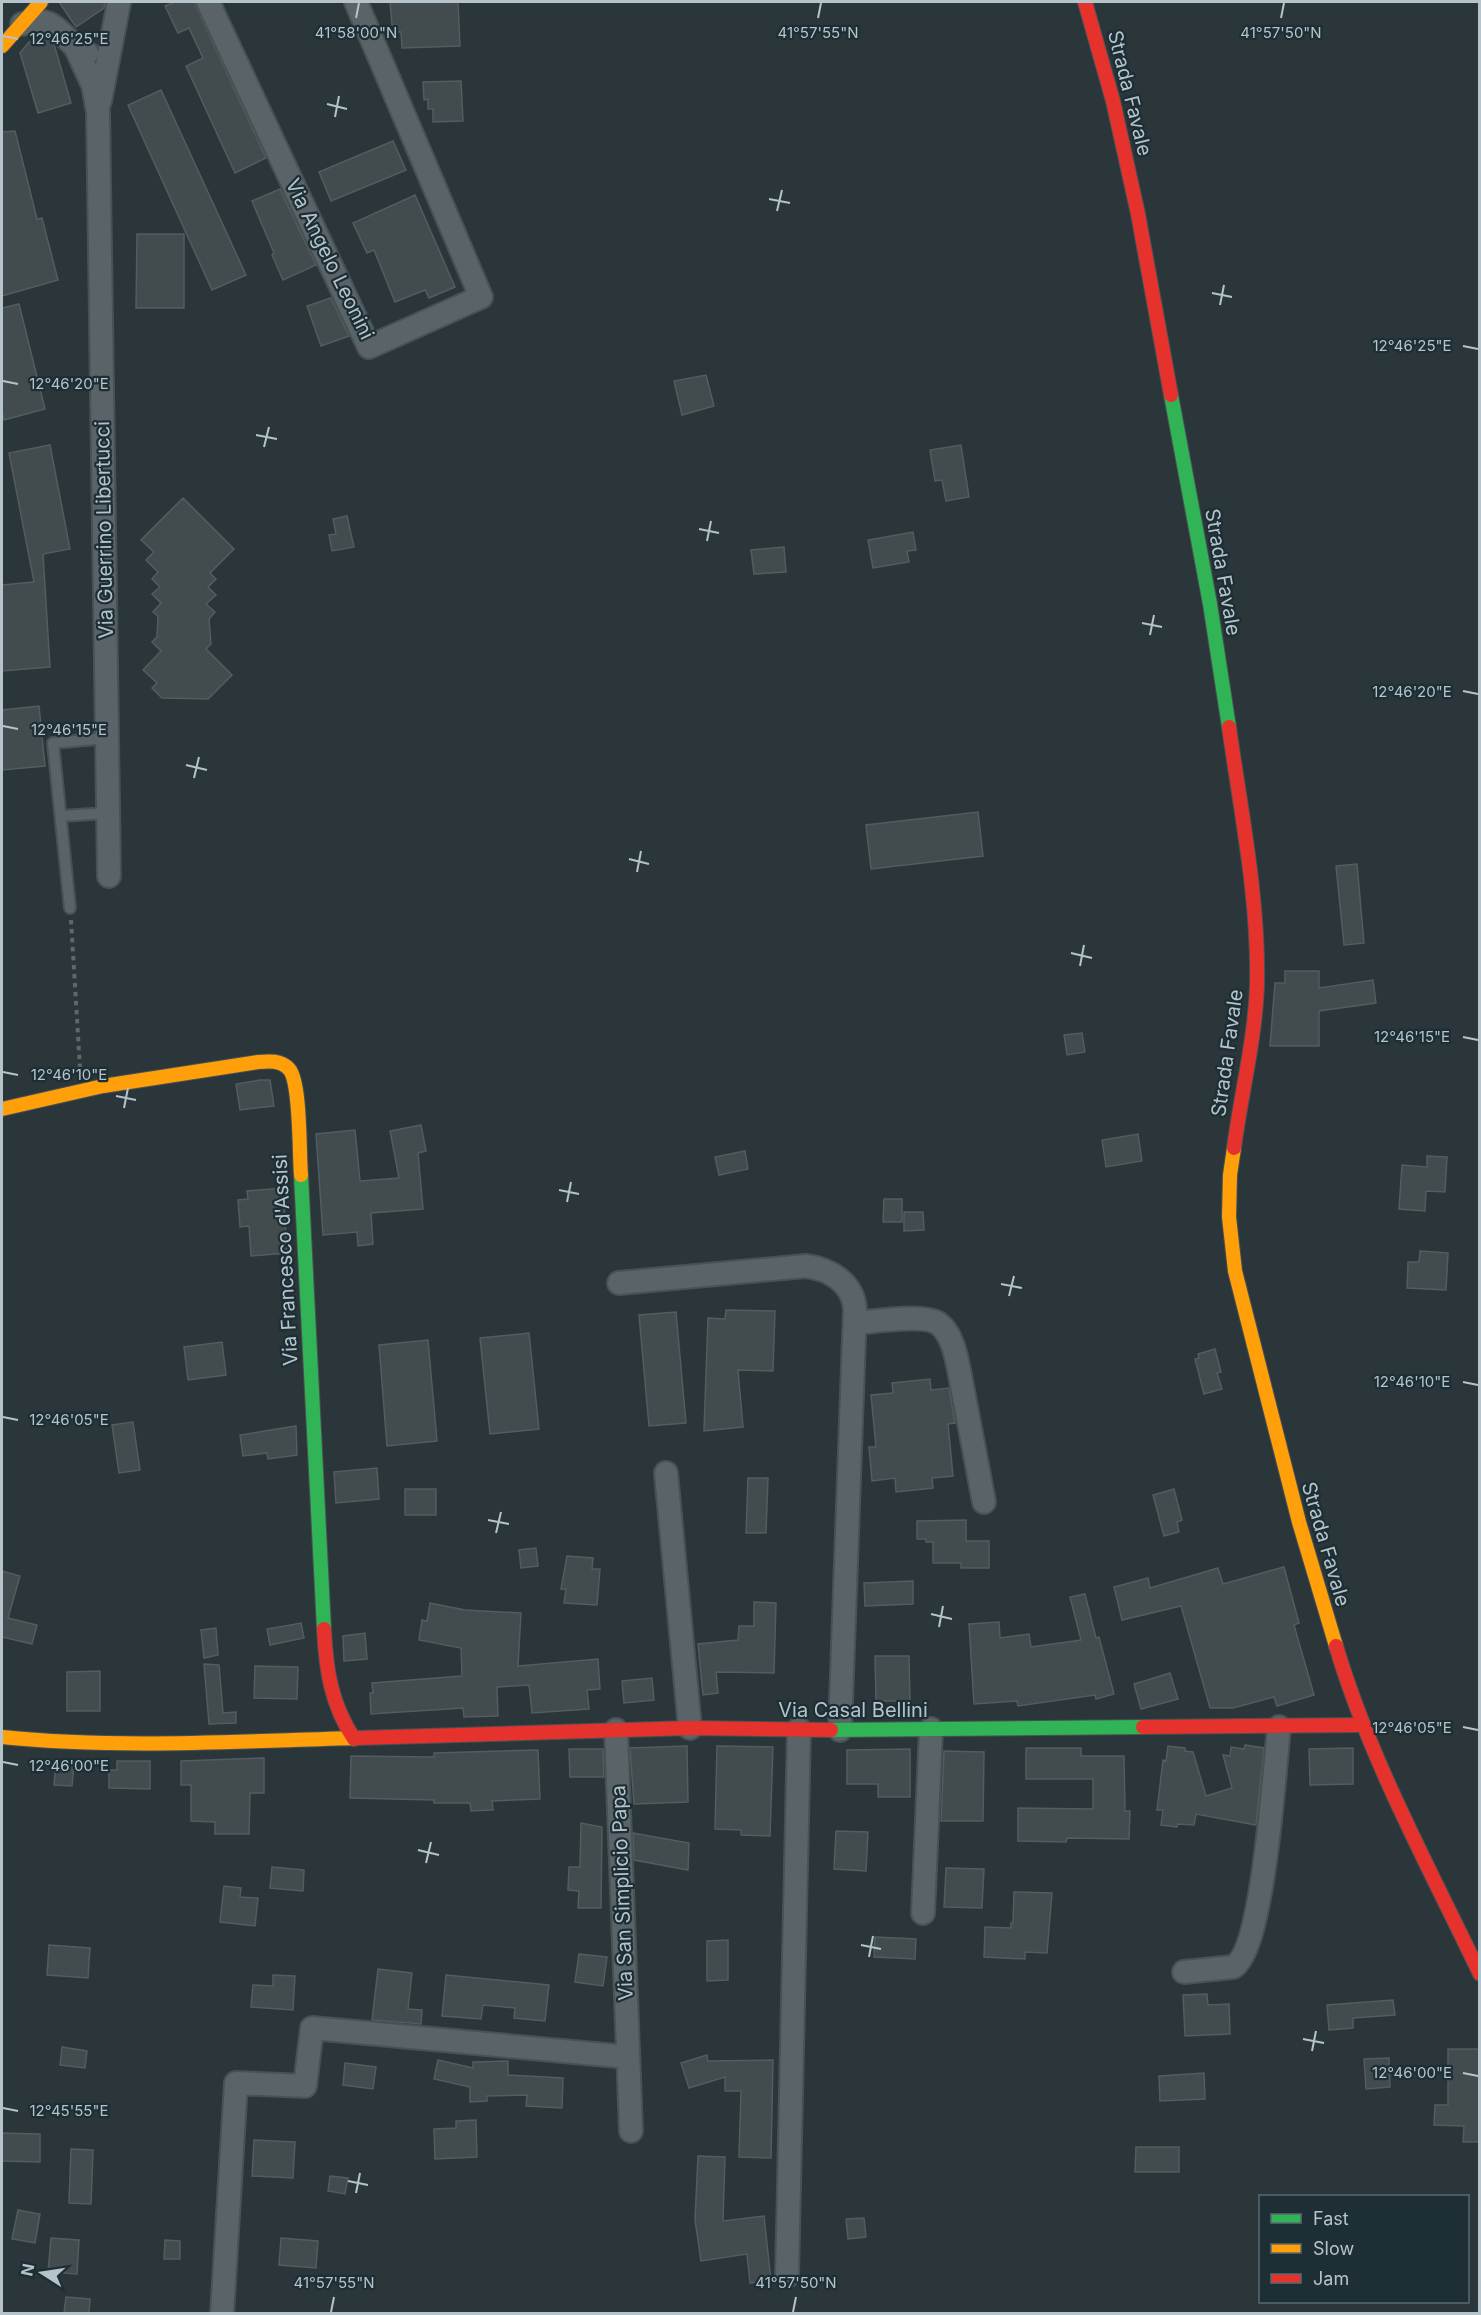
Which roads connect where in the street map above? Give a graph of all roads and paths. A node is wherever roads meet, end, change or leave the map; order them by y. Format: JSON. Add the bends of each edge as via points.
{"nodes":[{"id":1,"x":41,"y":2,"type":"edge"},
{"id":2,"x":119,"y":2,"type":"edge"},
{"id":3,"x":208,"y":2,"type":"edge"},
{"id":4,"x":356,"y":2,"type":"edge"},
{"id":5,"x":1085,"y":2,"type":"edge"},
{"id":6,"x":22,"y":24,"type":"junction"},
{"id":7,"x":111,"y":43,"type":"junction"},
{"id":8,"x":2,"y":46,"type":"edge"},
{"id":9,"x":75,"y":46,"type":"junction"},
{"id":10,"x":98,"y":112,"type":"junction"},
{"id":11,"x":107,"y":738,"type":"junction"},
{"id":12,"x":108,"y":813,"type":"junction"},
{"id":13,"x":60,"y":816,"type":"junction"},
{"id":14,"x":109,"y":876,"type":"dead end"},
{"id":15,"x":70,"y":908,"type":"joint"},
{"id":16,"x":82,"y":1090,"type":"junction"},
{"id":17,"x":2,"y":1109,"type":"edge"},
{"id":18,"x":619,"y":1282,"type":"dead end"},
{"id":19,"x":855,"y":1323,"type":"junction"},
{"id":20,"x":666,"y":1473,"type":"dead end"},
{"id":21,"x":984,"y":1502,"type":"dead end"},
{"id":22,"x":1363,"y":1725,"type":"junction"},
{"id":23,"x":1279,"y":1727,"type":"junction"},
{"id":24,"x":690,"y":1728,"type":"junction"},
{"id":25,"x":799,"y":1729,"type":"junction"},
{"id":26,"x":931,"y":1729,"type":"junction"},
{"id":27,"x":616,"y":1730,"type":"junction"},
{"id":28,"x":840,"y":1730,"type":"junction"},
{"id":29,"x":2,"y":1737,"type":"edge"},
{"id":30,"x":349,"y":1739,"type":"junction"},
{"id":31,"x":923,"y":1913,"type":"dead end"},
{"id":32,"x":1184,"y":1972,"type":"dead end"},
{"id":33,"x":1479,"y":1974,"type":"edge"},
{"id":34,"x":628,"y":2056,"type":"junction"},
{"id":35,"x":631,"y":2131,"type":"dead end"},
{"id":36,"x":787,"y":2276,"type":"dead end"},
{"id":37,"x":222,"y":2313,"type":"edge"}],
"edges":[{"from":1,"to":6,"type":"street"},
{"from":2,"to":7,"type":"street","name":"Via Guerrino Libertucci"},
{"from":3,"to":4,"type":"street","name":"Via Angelo Leonini","via":[[369,347],[482,297]]},
{"from":5,"to":22,"type":"street","name":"Strada Favale","via":[[1113,101],[1138,214],[1210,604],[1251,877],[1257,999],[1232,1159],[1228,1217],[1233,1259],[1299,1522]]},
{"from":6,"to":8,"type":"street"},
{"from":6,"to":9,"type":"street","name":"Via Guerrino Libertucci","via":[[53,24]]},
{"from":7,"to":9,"type":"street","via":[[99,54]]},
{"from":7,"to":10,"type":"street","name":"Via Guerrino Libertucci"},
{"from":9,"to":10,"type":"street","name":"Via Guerrino Libertucci","via":[[93,85]]},
{"from":10,"to":11,"type":"street","name":"Via Guerrino Libertucci"},
{"from":11,"to":12,"type":"street","name":"Via Guerrino Libertucci"},
{"from":11,"to":13,"type":"lane","via":[[52,743]]},
{"from":12,"to":13,"type":"lane"},
{"from":12,"to":14,"type":"street","name":"Via Guerrino Libertucci"},
{"from":13,"to":15,"type":"lane"},
{"from":15,"to":16,"type":"path"},
{"from":16,"to":17,"type":"street","name":"Via Francesco d'Assisi"},
{"from":16,"to":30,"type":"street","name":"Via Francesco d'Assisi","via":[[267,1061],[286,1065],[293,1074],[327,1665],[330,1687]]},
{"from":18,"to":19,"type":"street","via":[[814,1267],[836,1275],[850,1291]]},
{"from":19,"to":21,"type":"street","via":[[922,1319],[935,1321],[944,1328],[960,1371]]},
{"from":19,"to":28,"type":"street"},
{"from":20,"to":24,"type":"street"},
{"from":22,"to":23,"type":"street","name":"Via Casal Bellini"},
{"from":22,"to":33,"type":"street","name":"Strada Favale"},
{"from":23,"to":26,"type":"street","name":"Via Casal Bellini"},
{"from":23,"to":32,"type":"street","via":[[1258,1903],[1246,1953],[1233,1967]]},
{"from":24,"to":25,"type":"street","name":"Via Casal Bellini"},
{"from":24,"to":27,"type":"street","name":"Via Casal Bellini"},
{"from":25,"to":28,"type":"street","name":"Via Casal Bellini"},
{"from":25,"to":36,"type":"street"},
{"from":26,"to":28,"type":"street","name":"Via Casal Bellini"},
{"from":26,"to":31,"type":"street"},
{"from":27,"to":30,"type":"street","name":"Via Casal Bellini"},
{"from":27,"to":34,"type":"street","name":"Via San Simplicio Papa"},
{"from":29,"to":30,"type":"street","name":"Via Casal Bellini","via":[[74,1743]]},
{"from":34,"to":35,"type":"street","name":"Via San Simplicio Papa"},
{"from":34,"to":37,"type":"street","via":[[312,2028],[305,2086],[236,2083]]}]}
